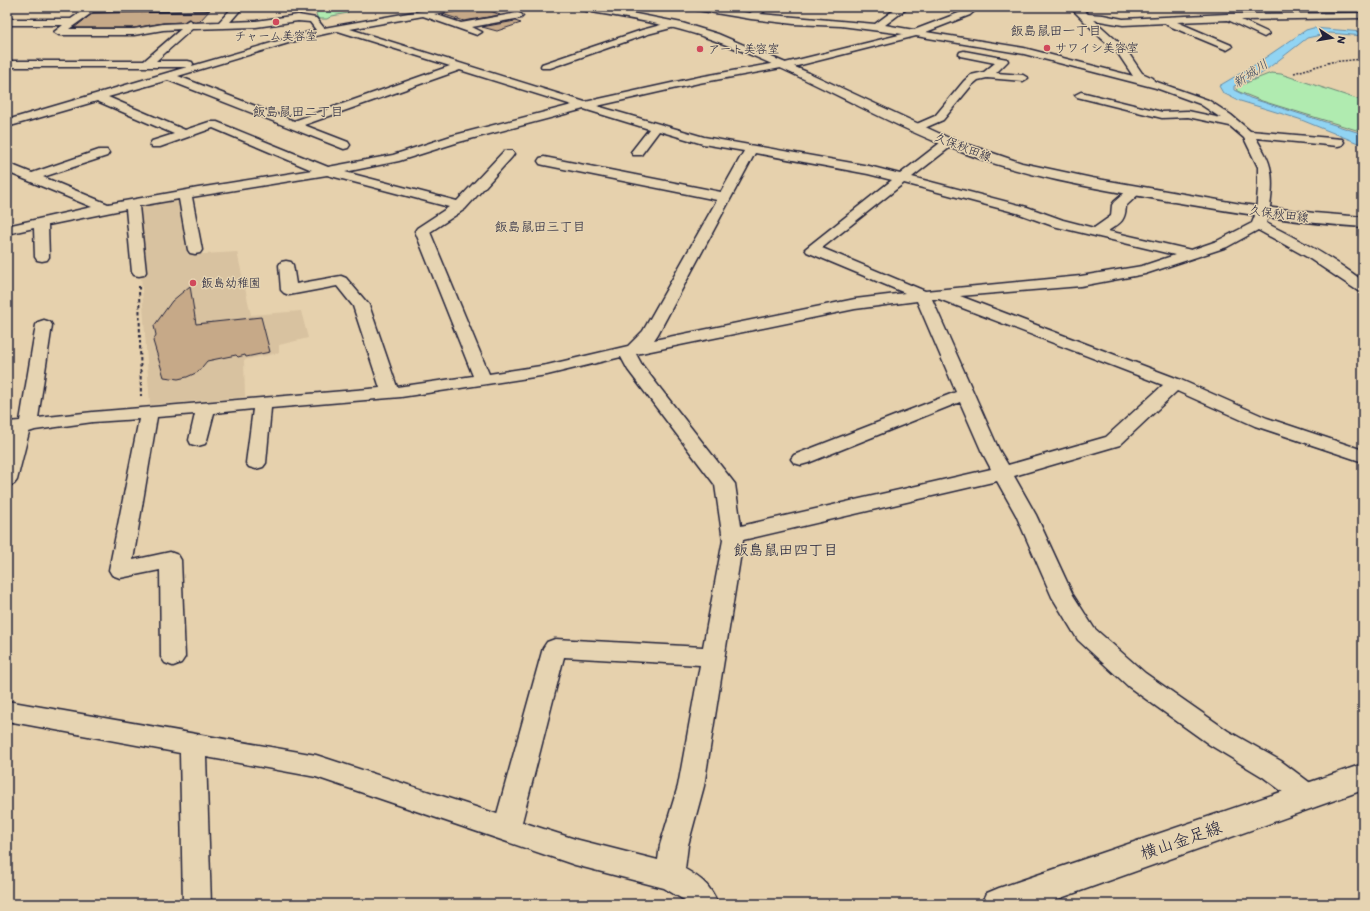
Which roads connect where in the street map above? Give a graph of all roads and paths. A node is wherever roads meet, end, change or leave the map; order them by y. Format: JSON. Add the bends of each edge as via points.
{"nodes":[{"id":1,"x":206,"y":7,"type":"edge"},
{"id":2,"x":238,"y":7,"type":"edge"},
{"id":3,"x":414,"y":7,"type":"edge"},
{"id":4,"x":458,"y":7,"type":"edge"},
{"id":5,"x":582,"y":7,"type":"edge"},
{"id":6,"x":697,"y":7,"type":"edge"},
{"id":7,"x":766,"y":7,"type":"edge"},
{"id":8,"x":904,"y":7,"type":"edge"},
{"id":9,"x":974,"y":7,"type":"edge"},
{"id":10,"x":1075,"y":7,"type":"edge"},
{"id":11,"x":1212,"y":7,"type":"edge"},
{"id":12,"x":1280,"y":7,"type":"edge"},
{"id":13,"x":1348,"y":7,"type":"edge"},
{"id":14,"x":272,"y":12,"type":"dead end"},
{"id":15,"x":424,"y":13,"type":"junction"},
{"id":16,"x":518,"y":16,"type":"dead end"},
{"id":17,"x":751,"y":16,"type":"junction"},
{"id":18,"x":1294,"y":16,"type":"junction"},
{"id":19,"x":1362,"y":16,"type":"edge"},
{"id":20,"x":1086,"y":17,"type":"junction"},
{"id":21,"x":1227,"y":17,"type":"junction"},
{"id":22,"x":1163,"y":20,"type":"junction"},
{"id":23,"x":7,"y":22,"type":"edge"},
{"id":24,"x":72,"y":22,"type":"junction"},
{"id":25,"x":261,"y":23,"type":"junction"},
{"id":26,"x":222,"y":25,"type":"junction"},
{"id":27,"x":672,"y":25,"type":"junction"},
{"id":28,"x":190,"y":26,"type":"junction"},
{"id":29,"x":461,"y":26,"type":"junction"},
{"id":30,"x":877,"y":27,"type":"junction"},
{"id":31,"x":338,"y":28,"type":"junction"},
{"id":32,"x":321,"y":31,"type":"junction"},
{"id":33,"x":477,"y":32,"type":"dead end"},
{"id":34,"x":914,"y":34,"type":"junction"},
{"id":35,"x":1264,"y":34,"type":"dead end"},
{"id":36,"x":894,"y":40,"type":"junction"},
{"id":37,"x":917,"y":45,"type":"dead end"},
{"id":38,"x":1227,"y":47,"type":"dead end"},
{"id":39,"x":956,"y":52,"type":"dead end"},
{"id":40,"x":1363,"y":59,"type":"edge"},
{"id":41,"x":148,"y":64,"type":"junction"},
{"id":42,"x":207,"y":64,"type":"junction"},
{"id":43,"x":8,"y":65,"type":"edge"},
{"id":44,"x":783,"y":65,"type":"junction"},
{"id":45,"x":461,"y":66,"type":"junction"},
{"id":46,"x":546,"y":66,"type":"dead end"},
{"id":47,"x":1294,"y":73,"type":"dead end"},
{"id":48,"x":987,"y":75,"type":"junction"},
{"id":49,"x":168,"y":76,"type":"junction"},
{"id":50,"x":1023,"y":78,"type":"dead end"},
{"id":51,"x":1160,"y":86,"type":"junction"},
{"id":52,"x":1082,"y":95,"type":"dead end"},
{"id":53,"x":97,"y":97,"type":"junction"},
{"id":54,"x":585,"y":106,"type":"junction"},
{"id":55,"x":7,"y":124,"type":"edge"},
{"id":56,"x":294,"y":125,"type":"junction"},
{"id":57,"x":1236,"y":125,"type":"junction"},
{"id":58,"x":656,"y":127,"type":"junction"},
{"id":59,"x":916,"y":128,"type":"junction"},
{"id":60,"x":185,"y":134,"type":"junction"},
{"id":61,"x":1247,"y":134,"type":"junction"},
{"id":62,"x":949,"y":142,"type":"junction"},
{"id":63,"x":1338,"y":142,"type":"dead end"},
{"id":64,"x":156,"y":144,"type":"dead end"},
{"id":65,"x":344,"y":145,"type":"dead end"},
{"id":66,"x":751,"y":150,"type":"junction"},
{"id":67,"x":637,"y":152,"type":"dead end"},
{"id":68,"x":103,"y":153,"type":"dead end"},
{"id":69,"x":508,"y":154,"type":"dead end"},
{"id":70,"x":544,"y":160,"type":"dead end"},
{"id":71,"x":7,"y":167,"type":"edge"},
{"id":72,"x":326,"y":171,"type":"junction"},
{"id":73,"x":31,"y":177,"type":"junction"},
{"id":74,"x":901,"y":178,"type":"junction"},
{"id":75,"x":1134,"y":191,"type":"junction"},
{"id":76,"x":185,"y":194,"type":"junction"},
{"id":77,"x":724,"y":197,"type":"junction"},
{"id":78,"x":132,"y":204,"type":"junction"},
{"id":79,"x":460,"y":206,"type":"junction"},
{"id":80,"x":106,"y":208,"type":"junction"},
{"id":81,"x":1260,"y":219,"type":"junction"},
{"id":82,"x":41,"y":222,"type":"junction"},
{"id":83,"x":1363,"y":222,"type":"edge"},
{"id":84,"x":7,"y":230,"type":"edge"},
{"id":85,"x":1096,"y":233,"type":"junction"},
{"id":86,"x":195,"y":250,"type":"dead end"},
{"id":87,"x":1190,"y":254,"type":"junction"},
{"id":88,"x":42,"y":257,"type":"dead end"},
{"id":89,"x":286,"y":265,"type":"dead end"},
{"id":90,"x":139,"y":272,"type":"joint"},
{"id":91,"x":1363,"y":288,"type":"edge"},
{"id":92,"x":932,"y":295,"type":"junction"},
{"id":93,"x":44,"y":326,"type":"dead end"},
{"id":94,"x":630,"y":350,"type":"junction"},
{"id":95,"x":483,"y":379,"type":"junction"},
{"id":96,"x":1175,"y":384,"type":"junction"},
{"id":97,"x":390,"y":393,"type":"junction"},
{"id":98,"x":966,"y":394,"type":"junction"},
{"id":99,"x":263,"y":403,"type":"junction"},
{"id":100,"x":145,"y":404,"type":"junction"},
{"id":101,"x":206,"y":408,"type":"junction"},
{"id":102,"x":19,"y":427,"type":"edge"},
{"id":103,"x":198,"y":440,"type":"dead end"},
{"id":104,"x":1363,"y":456,"type":"edge"},
{"id":105,"x":801,"y":459,"type":"dead end"},
{"id":106,"x":256,"y":463,"type":"dead end"},
{"id":107,"x":1003,"y":473,"type":"junction"},
{"id":108,"x":7,"y":480,"type":"edge"},
{"id":109,"x":732,"y":535,"type":"junction"},
{"id":110,"x":173,"y":657,"type":"dead end"},
{"id":111,"x":713,"y":657,"type":"junction"},
{"id":112,"x":7,"y":710,"type":"edge"},
{"id":113,"x":193,"y":744,"type":"junction"},
{"id":114,"x":1363,"y":777,"type":"edge"},
{"id":115,"x":1308,"y":796,"type":"junction"},
{"id":116,"x":506,"y":829,"type":"junction"},
{"id":117,"x":670,"y":876,"type":"junction"},
{"id":118,"x":197,"y":904,"type":"edge"},
{"id":119,"x":704,"y":904,"type":"edge"},
{"id":120,"x":999,"y":904,"type":"edge"}],
"edges":[{"from":1,"to":24,"type":"street","via":[[91,9]]},
{"from":1,"to":28,"type":"street","via":[[188,24]]},
{"from":2,"to":26,"type":"street"},
{"from":3,"to":15,"type":"street"},
{"from":4,"to":15,"type":"street"},
{"from":5,"to":27,"type":"main road","name":"久保秋田線"},
{"from":6,"to":17,"type":"street"},
{"from":7,"to":17,"type":"street"},
{"from":8,"to":30,"type":"street"},
{"from":9,"to":34,"type":"street"},
{"from":10,"to":20,"type":"street"},
{"from":11,"to":21,"type":"street"},
{"from":12,"to":18,"type":"street"},
{"from":13,"to":19,"type":"street"},
{"from":14,"to":25,"type":"street"},
{"from":15,"to":29,"type":"street"},
{"from":15,"to":31,"type":"street"},
{"from":16,"to":29,"type":"street"},
{"from":17,"to":30,"type":"street"},
{"from":18,"to":19,"type":"street"},
{"from":18,"to":21,"type":"street"},
{"from":20,"to":22,"type":"street","via":[[1123,22]]},
{"from":20,"to":51,"type":"street","via":[[1121,50],[1138,75]]},
{"from":21,"to":22,"type":"street"},
{"from":21,"to":35,"type":"street"},
{"from":22,"to":38,"type":"street","via":[[1192,30]]},
{"from":23,"to":24,"type":"street"},
{"from":24,"to":28,"type":"street","via":[[59,32],[134,32]]},
{"from":25,"to":26,"type":"street"},
{"from":25,"to":32,"type":"street","via":[[298,18],[313,20]]},
{"from":26,"to":28,"type":"street"},
{"from":27,"to":44,"type":"main road","name":"久保秋田線","via":[[712,35]]},
{"from":27,"to":46,"type":"street"},
{"from":28,"to":41,"type":"street"},
{"from":29,"to":33,"type":"street"},
{"from":30,"to":34,"type":"street"},
{"from":31,"to":32,"type":"street"},
{"from":31,"to":45,"type":"street"},
{"from":32,"to":42,"type":"street"},
{"from":34,"to":36,"type":"street"},
{"from":34,"to":51,"type":"street","via":[[1024,51]]},
{"from":36,"to":37,"type":"street"},
{"from":36,"to":44,"type":"street"},
{"from":39,"to":48,"type":"street","via":[[1003,61]]},
{"from":40,"to":47,"type":"path","via":[[1331,62]]},
{"from":41,"to":42,"type":"street"},
{"from":41,"to":43,"type":"street"},
{"from":42,"to":49,"type":"street"},
{"from":44,"to":54,"type":"street","via":[[736,72]]},
{"from":44,"to":59,"type":"main road","name":"久保秋田線"},
{"from":45,"to":54,"type":"street"},
{"from":45,"to":56,"type":"street"},
{"from":48,"to":50,"type":"street"},
{"from":48,"to":59,"type":"street","via":[[975,77],[968,83],[939,118]]},
{"from":49,"to":53,"type":"street"},
{"from":49,"to":56,"type":"street"},
{"from":51,"to":57,"type":"street","via":[[1204,102]]},
{"from":52,"to":57,"type":"street","via":[[1162,115],[1188,114]]},
{"from":53,"to":55,"type":"street"},
{"from":53,"to":60,"type":"street"},
{"from":54,"to":58,"type":"street"},
{"from":54,"to":72,"type":"street","via":[[454,139],[396,158]]},
{"from":56,"to":65,"type":"street"},
{"from":57,"to":61,"type":"street"},
{"from":58,"to":66,"type":"street"},
{"from":58,"to":67,"type":"street"},
{"from":59,"to":62,"type":"main road","name":"久保秋田線"},
{"from":60,"to":64,"type":"street"},
{"from":60,"to":72,"type":"street","via":[[213,124]]},
{"from":61,"to":63,"type":"street"},
{"from":61,"to":81,"type":"street","via":[[1264,167],[1265,188]]},
{"from":62,"to":74,"type":"street"},
{"from":62,"to":75,"type":"main road","name":"久保秋田線","via":[[1005,162],[1053,175]]},
{"from":66,"to":74,"type":"street"},
{"from":66,"to":77,"type":"street"},
{"from":68,"to":73,"type":"street"},
{"from":69,"to":79,"type":"street"},
{"from":70,"to":77,"type":"street"},
{"from":71,"to":73,"type":"street"},
{"from":72,"to":76,"type":"street"},
{"from":72,"to":79,"type":"street"},
{"from":73,"to":80,"type":"street"},
{"from":74,"to":85,"type":"street","via":[[1022,210]]},
{"from":74,"to":92,"type":"street","via":[[812,249]]},
{"from":75,"to":81,"type":"main road","name":"久保秋田線"},
{"from":75,"to":85,"type":"street","via":[[1119,205],[1118,218]]},
{"from":76,"to":78,"type":"street"},
{"from":76,"to":86,"type":"street"},
{"from":77,"to":94,"type":"street","via":[[650,334]]},
{"from":78,"to":80,"type":"street"},
{"from":78,"to":90,"type":"street"},
{"from":79,"to":95,"type":"street","via":[[422,231]]},
{"from":80,"to":82,"type":"street"},
{"from":81,"to":83,"type":"main road","name":"久保秋田線"},
{"from":81,"to":87,"type":"street","via":[[1222,244]]},
{"from":81,"to":91,"type":"street"},
{"from":82,"to":84,"type":"street"},
{"from":82,"to":88,"type":"street"},
{"from":85,"to":87,"type":"street"},
{"from":87,"to":92,"type":"street","via":[[1145,270],[1081,281]]},
{"from":89,"to":97,"type":"street","via":[[289,290],[341,281],[361,305]]},
{"from":90,"to":100,"type":"path"},
{"from":92,"to":94,"type":"street","via":[[847,305]]},
{"from":92,"to":96,"type":"street"},
{"from":92,"to":98,"type":"street"},
{"from":93,"to":102,"type":"street"},
{"from":94,"to":95,"type":"street","via":[[547,370]]},
{"from":94,"to":109,"type":"street","via":[[634,366],[725,484]]},
{"from":95,"to":97,"type":"street"},
{"from":96,"to":104,"type":"street","via":[[1261,422]]},
{"from":96,"to":107,"type":"street","via":[[1113,441]]},
{"from":97,"to":99,"type":"street"},
{"from":98,"to":105,"type":"street"},
{"from":98,"to":107,"type":"street","via":[[990,450]]},
{"from":99,"to":101,"type":"street"},
{"from":99,"to":106,"type":"street"},
{"from":100,"to":101,"type":"street"},
{"from":100,"to":102,"type":"street"},
{"from":100,"to":110,"type":"street","via":[[120,570],[170,560]]},
{"from":101,"to":103,"type":"street"},
{"from":102,"to":108,"type":"street"},
{"from":107,"to":109,"type":"street"},
{"from":107,"to":115,"type":"street","via":[[1026,515],[1063,597],[1086,634],[1137,680],[1219,738],[1272,769]]},
{"from":109,"to":111,"type":"street"},
{"from":111,"to":116,"type":"street","via":[[555,648]]},
{"from":111,"to":117,"type":"street","via":[[691,786],[674,845]]},
{"from":112,"to":113,"type":"street"},
{"from":113,"to":116,"type":"street","via":[[316,766]]},
{"from":113,"to":118,"type":"street"},
{"from":114,"to":115,"type":"main road","name":"横山金足線"},
{"from":115,"to":120,"type":"main road","name":"横山金足線"},
{"from":116,"to":117,"type":"street","via":[[575,852]]},
{"from":117,"to":119,"type":"street","via":[[694,890]]}]}
